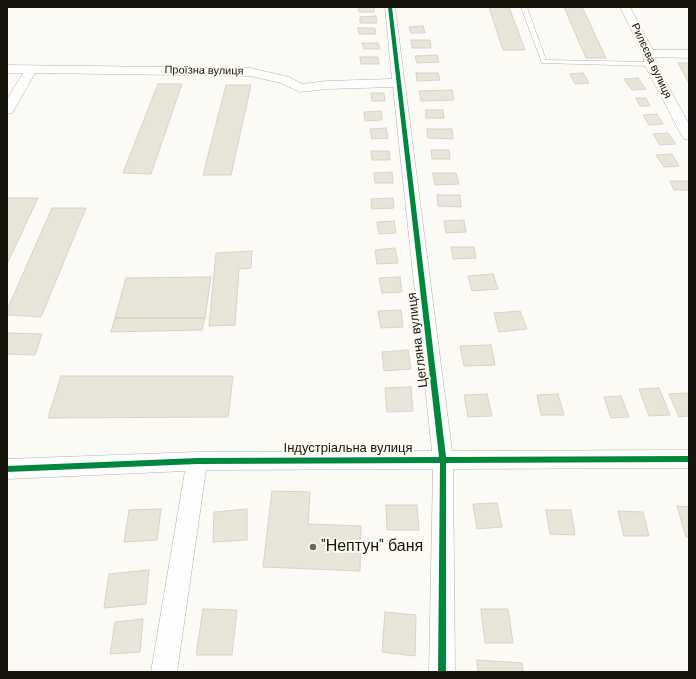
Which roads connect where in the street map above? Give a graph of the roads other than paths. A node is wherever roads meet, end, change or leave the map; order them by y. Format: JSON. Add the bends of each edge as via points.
{"nodes":[{"id":1,"x":390,"y":7,"type":"edge"},
{"id":2,"x":524,"y":7,"type":"edge"},
{"id":3,"x":625,"y":7,"type":"edge"},
{"id":4,"x":689,"y":54,"type":"edge"},
{"id":5,"x":649,"y":58,"type":"junction"},
{"id":6,"x":7,"y":69,"type":"edge"},
{"id":7,"x":32,"y":69,"type":"junction"},
{"id":8,"x":398,"y":83,"type":"junction"},
{"id":9,"x":7,"y":110,"type":"edge"},
{"id":10,"x":686,"y":124,"type":"edge"},
{"id":11,"x":689,"y":136,"type":"edge"},
{"id":12,"x":443,"y":459,"type":"junction"},
{"id":13,"x":689,"y":459,"type":"edge"},
{"id":14,"x":197,"y":461,"type":"junction"},
{"id":15,"x":7,"y":469,"type":"edge"},
{"id":16,"x":164,"y":672,"type":"edge"},
{"id":17,"x":442,"y":672,"type":"edge"}],
"edges":[{"from":1,"to":8,"type":"street","name":"Цегляна вулиця"},
{"from":2,"to":5,"type":"lane","via":[[544,62]]},
{"from":3,"to":5,"type":"street","name":"Рилєєва вулиця"},
{"from":4,"to":5,"type":"street"},
{"from":5,"to":10,"type":"street","name":"Рилєєва вулиця"},
{"from":6,"to":7,"type":"street","name":"Проїзна вулиця"},
{"from":7,"to":8,"type":"street","name":"Проїзна вулиця","via":[[250,72],[285,80],[300,88]]},
{"from":7,"to":9,"type":"street"},
{"from":8,"to":12,"type":"street","name":"Цегляна вулиця"},
{"from":10,"to":11,"type":"street","name":"Рилєєва вулиця"},
{"from":12,"to":13,"type":"street","name":"Індустріальна вулиця"},
{"from":12,"to":14,"type":"street","name":"Індустріальна вулиця"},
{"from":12,"to":17,"type":"street","name":"Цегляна вулиця"},
{"from":14,"to":15,"type":"street","name":"Індустріальна вулиця"},
{"from":14,"to":16,"type":"street"}]}
